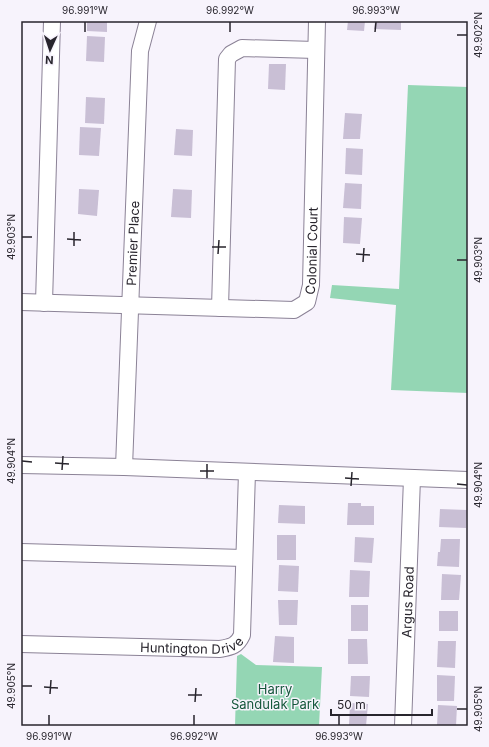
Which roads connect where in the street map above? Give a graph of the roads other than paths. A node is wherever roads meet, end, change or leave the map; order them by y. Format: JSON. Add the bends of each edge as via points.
{"nodes":[{"id":1,"x":52,"y":21,"type":"edge"},
{"id":2,"x":148,"y":21,"type":"edge"},
{"id":3,"x":317,"y":21,"type":"edge"},
{"id":4,"x":316,"y":50,"type":"junction"},
{"id":5,"x":21,"y":302,"type":"edge"},
{"id":6,"x":44,"y":302,"type":"junction"},
{"id":7,"x":130,"y":305,"type":"junction"},
{"id":8,"x":220,"y":308,"type":"junction"},
{"id":9,"x":21,"y":465,"type":"edge"},
{"id":10,"x":124,"y":467,"type":"junction"},
{"id":11,"x":248,"y":472,"type":"junction"},
{"id":12,"x":412,"y":478,"type":"junction"},
{"id":13,"x":468,"y":480,"type":"edge"},
{"id":14,"x":21,"y":552,"type":"edge"},
{"id":15,"x":244,"y":558,"type":"junction"},
{"id":16,"x":21,"y":644,"type":"edge"},
{"id":17,"x":404,"y":726,"type":"edge"}],
"edges":[{"from":1,"to":6,"type":"street"},
{"from":2,"to":7,"type":"street","name":"Premier Place","via":[[140,51]]},
{"from":3,"to":4,"type":"street","name":"Colonial Court"},
{"from":4,"to":8,"type":"street","via":[[242,48],[227,59]]},
{"from":4,"to":8,"type":"street","name":"Colonial Court","via":[[311,285],[308,302],[294,310]]},
{"from":5,"to":6,"type":"street","name":"Colonial Court"},
{"from":6,"to":7,"type":"street","name":"Colonial Court"},
{"from":7,"to":8,"type":"street","name":"Colonial Court"},
{"from":7,"to":10,"type":"street","name":"Premier Place"},
{"from":9,"to":10,"type":"street"},
{"from":10,"to":11,"type":"street"},
{"from":11,"to":12,"type":"street"},
{"from":11,"to":15,"type":"street","name":"Huntington Drive"},
{"from":12,"to":13,"type":"street"},
{"from":12,"to":17,"type":"street","name":"Argus Road"},
{"from":14,"to":15,"type":"street"},
{"from":15,"to":16,"type":"street","name":"Huntington Drive","via":[[242,635],[233,646],[220,649]]}]}
